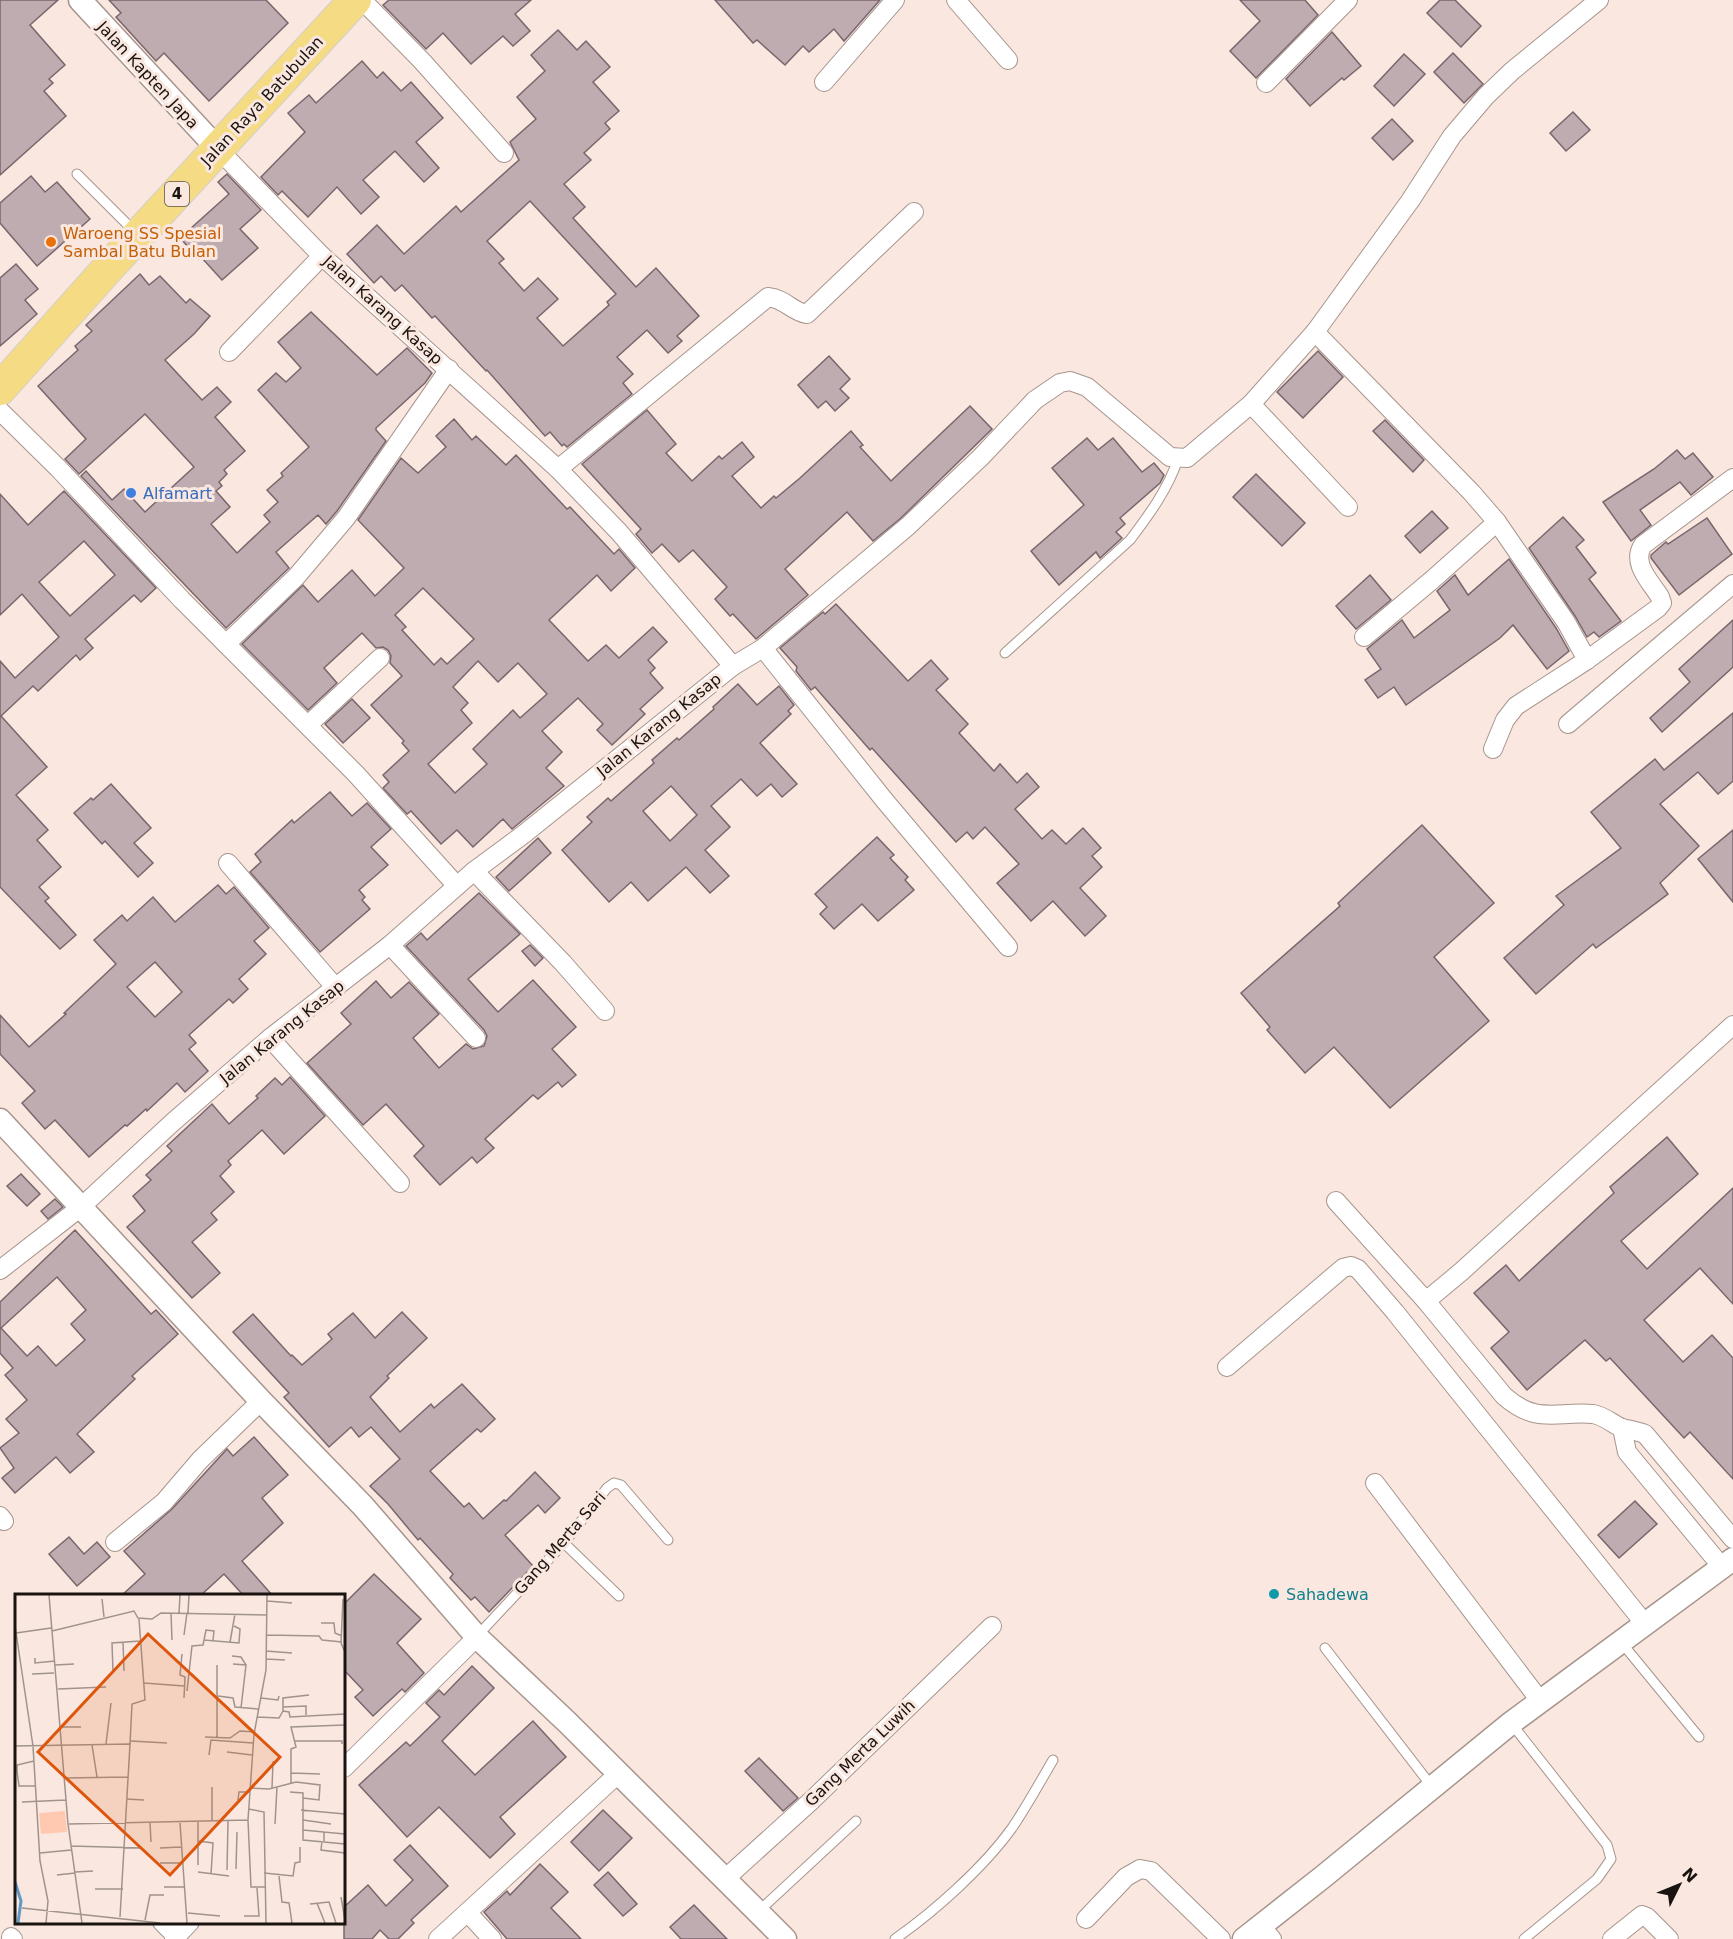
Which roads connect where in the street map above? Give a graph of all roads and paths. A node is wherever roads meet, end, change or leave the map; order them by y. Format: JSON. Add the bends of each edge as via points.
{"nodes":[{"id":1,"x":80,"y":0,"type":"edge"},
{"id":2,"x":355,"y":0,"type":"edge"},
{"id":3,"x":362,"y":0,"type":"edge"},
{"id":4,"x":895,"y":0,"type":"edge"},
{"id":5,"x":956,"y":0,"type":"edge"},
{"id":6,"x":1348,"y":0,"type":"edge"},
{"id":7,"x":1599,"y":0,"type":"edge"},
{"id":8,"x":1008,"y":60,"type":"dead end"},
{"id":9,"x":824,"y":82,"type":"dead end"},
{"id":10,"x":1266,"y":82,"type":"dead end"},
{"id":11,"x":218,"y":149,"type":"junction"},
{"id":12,"x":504,"y":153,"type":"dead end"},
{"id":13,"x":77,"y":174,"type":"dead end"},
{"id":14,"x":914,"y":212,"type":"dead end"},
{"id":15,"x":138,"y":235,"type":"junction"},
{"id":16,"x":322,"y":256,"type":"junction"},
{"id":17,"x":1315,"y":332,"type":"junction"},
{"id":18,"x":228,"y":352,"type":"dead end"},
{"id":19,"x":449,"y":369,"type":"junction"},
{"id":20,"x":0,"y":389,"type":"edge"},
{"id":21,"x":1251,"y":404,"type":"junction"},
{"id":22,"x":0,"y":411,"type":"edge"},
{"id":23,"x":1178,"y":459,"type":"junction"},
{"id":24,"x":558,"y":470,"type":"junction"},
{"id":25,"x":1733,"y":478,"type":"edge"},
{"id":26,"x":1348,"y":507,"type":"dead end"},
{"id":27,"x":1497,"y":522,"type":"junction"},
{"id":28,"x":1730,"y":591,"type":"edge"},
{"id":29,"x":1364,"y":636,"type":"dead end"},
{"id":30,"x":226,"y":644,"type":"junction"},
{"id":31,"x":763,"y":648,"type":"junction"},
{"id":32,"x":1005,"y":653,"type":"dead end"},
{"id":33,"x":380,"y":658,"type":"dead end"},
{"id":34,"x":1587,"y":660,"type":"junction"},
{"id":35,"x":733,"y":666,"type":"junction"},
{"id":36,"x":1568,"y":724,"type":"dead end"},
{"id":37,"x":308,"y":725,"type":"junction"},
{"id":38,"x":1493,"y":749,"type":"dead end"},
{"id":39,"x":228,"y":863,"type":"dead end"},
{"id":40,"x":474,"y":871,"type":"junction"},
{"id":41,"x":457,"y":886,"type":"junction"},
{"id":42,"x":390,"y":945,"type":"junction"},
{"id":43,"x":1008,"y":947,"type":"dead end"},
{"id":44,"x":336,"y":988,"type":"junction"},
{"id":45,"x":605,"y":1011,"type":"dead end"},
{"id":46,"x":1733,"y":1025,"type":"edge"},
{"id":47,"x":270,"y":1038,"type":"junction"},
{"id":48,"x":476,"y":1038,"type":"dead end"},
{"id":49,"x":0,"y":1120,"type":"edge"},
{"id":50,"x":400,"y":1183,"type":"dead end"},
{"id":51,"x":1335,"y":1201,"type":"dead end"},
{"id":52,"x":81,"y":1207,"type":"junction"},
{"id":53,"x":0,"y":1270,"type":"edge"},
{"id":54,"x":1426,"y":1302,"type":"junction"},
{"id":55,"x":1227,"y":1367,"type":"dead end"},
{"id":56,"x":261,"y":1401,"type":"junction"},
{"id":57,"x":1622,"y":1428,"type":"junction"},
{"id":58,"x":1375,"y":1483,"type":"dead end"},
{"id":59,"x":1733,"y":1539,"type":"edge"},
{"id":60,"x":668,"y":1540,"type":"dead end"},
{"id":61,"x":115,"y":1542,"type":"dead end"},
{"id":62,"x":564,"y":1543,"type":"junction"},
{"id":63,"x":1728,"y":1563,"type":"edge"},
{"id":64,"x":619,"y":1596,"type":"dead end"},
{"id":65,"x":1645,"y":1624,"type":"junction"},
{"id":66,"x":992,"y":1626,"type":"dead end"},
{"id":67,"x":477,"y":1637,"type":"junction"},
{"id":68,"x":1621,"y":1642,"type":"junction"},
{"id":69,"x":1325,"y":1648,"type":"dead end"},
{"id":70,"x":1541,"y":1702,"type":"junction"},
{"id":71,"x":1512,"y":1723,"type":"junction"},
{"id":72,"x":1699,"y":1737,"type":"dead end"},
{"id":73,"x":1053,"y":1760,"type":"dead end"},
{"id":74,"x":345,"y":1767,"type":"edge"},
{"id":75,"x":619,"y":1773,"type":"junction"},
{"id":76,"x":1433,"y":1788,"type":"junction"},
{"id":77,"x":856,"y":1821,"type":"dead end"},
{"id":78,"x":726,"y":1878,"type":"junction"},
{"id":79,"x":759,"y":1911,"type":"junction"},
{"id":80,"x":468,"y":1913,"type":"junction"},
{"id":81,"x":1086,"y":1919,"type":"dead end"},
{"id":82,"x":163,"y":1924,"type":"edge"},
{"id":83,"x":189,"y":1924,"type":"edge"},
{"id":84,"x":1259,"y":1934,"type":"edge"},
{"id":85,"x":175,"y":1938,"type":"edge"},
{"id":86,"x":438,"y":1939,"type":"edge"},
{"id":87,"x":492,"y":1939,"type":"edge"},
{"id":88,"x":785,"y":1939,"type":"edge"},
{"id":89,"x":895,"y":1939,"type":"edge"},
{"id":90,"x":1221,"y":1939,"type":"edge"},
{"id":91,"x":1524,"y":1939,"type":"edge"},
{"id":92,"x":1612,"y":1939,"type":"edge"},
{"id":93,"x":1669,"y":1939,"type":"edge"}],
"edges":[{"from":1,"to":11,"type":"street","name":"Jalan Kapten Japa"},
{"from":2,"to":11,"type":"highway","name":"Jalan Raya Batubulan","number":"4"},
{"from":3,"to":12,"type":"street"},
{"from":4,"to":9,"type":"street"},
{"from":5,"to":8,"type":"street"},
{"from":6,"to":10,"type":"street"},
{"from":7,"to":17,"type":"street","via":[[1486,96],[1459,128]]},
{"from":11,"to":15,"type":"highway","name":"Jalan Raya Batubulan","number":"4"},
{"from":11,"to":16,"type":"street","name":"Jalan Karang Kasap"},
{"from":13,"to":15,"type":"lane"},
{"from":14,"to":24,"type":"street","via":[[807,314],[779,298],[768,297]]},
{"from":15,"to":20,"type":"highway","name":"Jalan Raya Batubulan","number":"4"},
{"from":16,"to":18,"type":"street"},
{"from":16,"to":19,"type":"street","name":"Jalan Karang Kasap"},
{"from":17,"to":21,"type":"street"},
{"from":17,"to":27,"type":"street"},
{"from":19,"to":24,"type":"street","name":"Jalan Karang Kasap"},
{"from":19,"to":30,"type":"street","via":[[345,518],[296,578]]},
{"from":21,"to":23,"type":"street","via":[[1187,458]]},
{"from":21,"to":26,"type":"street"},
{"from":22,"to":30,"type":"street"},
{"from":23,"to":31,"type":"street","via":[[1170,457],[1087,387],[1070,381],[1060,383],[1035,400],[908,526]]},
{"from":23,"to":32,"type":"lane","via":[[1168,484],[1130,540]]},
{"from":24,"to":35,"type":"street","name":"Jalan Karang Kasap","via":[[619,532]]},
{"from":25,"to":34,"type":"street","via":[[1643,545],[1638,561],[1662,603]]},
{"from":27,"to":29,"type":"street"},
{"from":27,"to":34,"type":"street","via":[[1566,622]]},
{"from":28,"to":36,"type":"street"},
{"from":30,"to":37,"type":"street"},
{"from":31,"to":35,"type":"street"},
{"from":31,"to":43,"type":"street"},
{"from":33,"to":37,"type":"street"},
{"from":34,"to":38,"type":"street","via":[[1516,706],[1505,720]]},
{"from":35,"to":40,"type":"street","name":"Jalan Karang Kasap"},
{"from":37,"to":41,"type":"street"},
{"from":39,"to":44,"type":"street"},
{"from":40,"to":41,"type":"street","name":"Jalan Karang Kasap"},
{"from":40,"to":45,"type":"street"},
{"from":41,"to":42,"type":"street","name":"Jalan Karang Kasap"},
{"from":42,"to":44,"type":"street","name":"Jalan Karang Kasap"},
{"from":42,"to":48,"type":"street"},
{"from":44,"to":47,"type":"street","name":"Jalan Karang Kasap"},
{"from":46,"to":54,"type":"street"},
{"from":47,"to":50,"type":"street"},
{"from":47,"to":52,"type":"street","name":"Jalan Karang Kasap"},
{"from":49,"to":52,"type":"street"},
{"from":51,"to":54,"type":"street"},
{"from":52,"to":53,"type":"street","name":"Jalan Karang Kasap"},
{"from":52,"to":56,"type":"street"},
{"from":54,"to":57,"type":"street","via":[[1514,1405],[1538,1415],[1593,1414]]},
{"from":55,"to":65,"type":"street","via":[[1343,1268],[1358,1269]]},
{"from":56,"to":61,"type":"street","via":[[200,1460],[164,1502]]},
{"from":56,"to":67,"type":"street","via":[[363,1506]]},
{"from":57,"to":59,"type":"street","via":[[1645,1434]]},
{"from":57,"to":63,"type":"street","via":[[1627,1452],[1699,1536]]},
{"from":58,"to":70,"type":"street"},
{"from":60,"to":62,"type":"lane","name":"Gang Merta Sari","via":[[621,1485],[614,1483]]},
{"from":62,"to":64,"type":"lane"},
{"from":62,"to":67,"type":"lane","name":"Gang Merta Sari"},
{"from":63,"to":65,"type":"street"},
{"from":65,"to":68,"type":"street"},
{"from":66,"to":78,"type":"street","name":"Gang Merta Luwih"},
{"from":67,"to":74,"type":"street"},
{"from":67,"to":75,"type":"street"},
{"from":68,"to":70,"type":"street"},
{"from":68,"to":72,"type":"lane"},
{"from":69,"to":76,"type":"lane"},
{"from":70,"to":71,"type":"street"},
{"from":71,"to":76,"type":"street"},
{"from":71,"to":91,"type":"lane","via":[[1607,1845],[1611,1859],[1597,1879]]},
{"from":73,"to":89,"type":"lane","via":[[1012,1828],[970,1876],[921,1922]]},
{"from":75,"to":78,"type":"street"},
{"from":75,"to":80,"type":"street"},
{"from":76,"to":84,"type":"street"},
{"from":77,"to":79,"type":"lane"},
{"from":78,"to":79,"type":"street"},
{"from":79,"to":88,"type":"street"},
{"from":80,"to":86,"type":"street"},
{"from":80,"to":87,"type":"street"},
{"from":81,"to":90,"type":"street","via":[[1126,1877],[1140,1869],[1151,1871]]},
{"from":82,"to":85,"type":"street"},
{"from":83,"to":85,"type":"street"},
{"from":92,"to":93,"type":"street","via":[[1642,1915]]}]}
